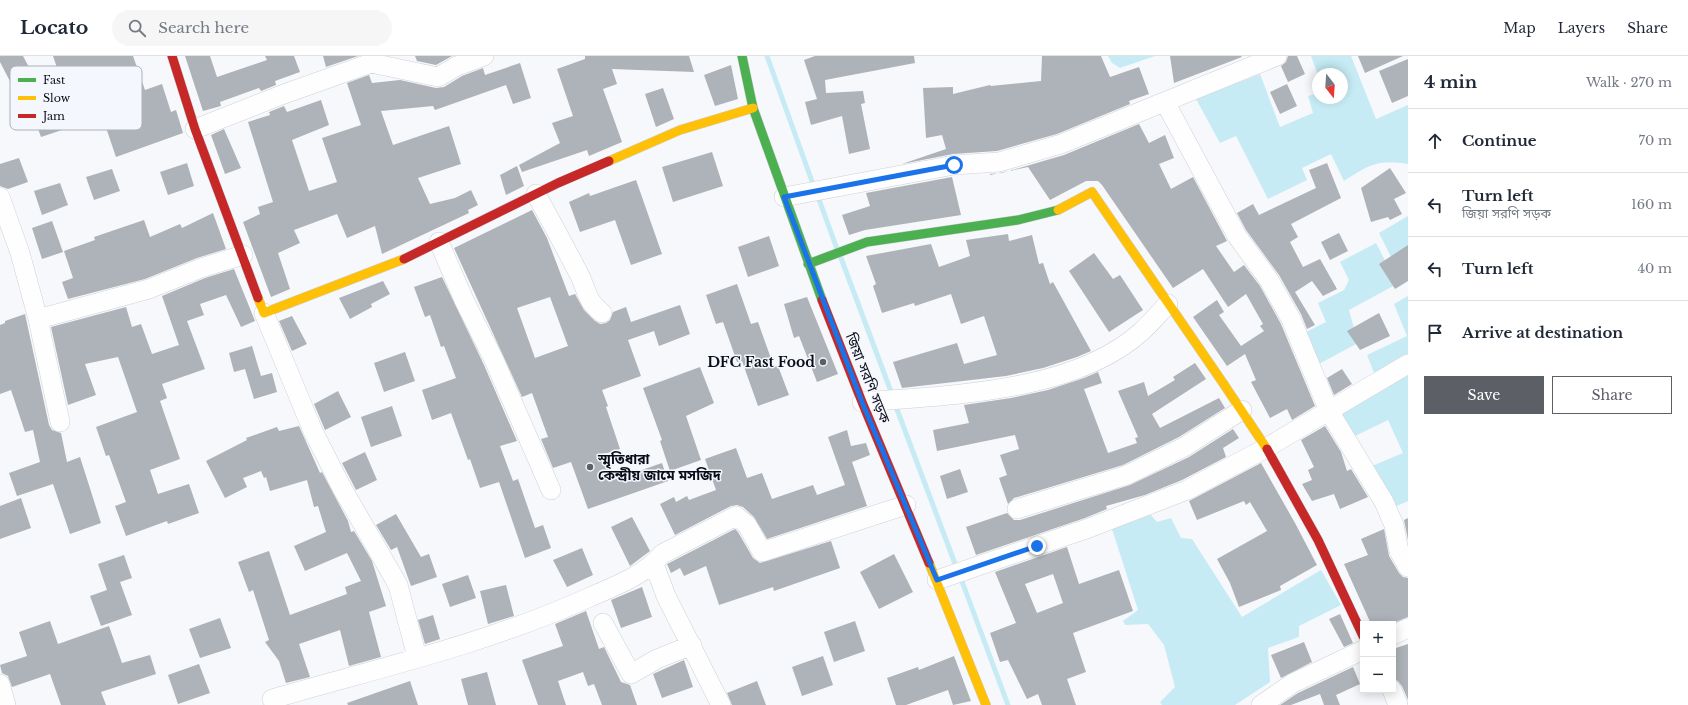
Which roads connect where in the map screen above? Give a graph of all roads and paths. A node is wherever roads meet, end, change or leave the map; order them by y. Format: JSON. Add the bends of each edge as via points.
{"nodes":[{"id":1,"x":172,"y":56,"type":"edge"},
{"id":2,"x":484,"y":56,"type":"edge"},
{"id":3,"x":742,"y":56,"type":"edge"},
{"id":4,"x":1277,"y":56,"type":"edge"},
{"id":5,"x":1165,"y":102,"type":"junction"},
{"id":6,"x":753,"y":108,"type":"junction"},
{"id":7,"x":195,"y":129,"type":"junction"},
{"id":8,"x":536,"y":194,"type":"junction"},
{"id":9,"x":0,"y":197,"type":"edge"},
{"id":10,"x":784,"y":197,"type":"junction"},
{"id":11,"x":439,"y":242,"type":"junction"},
{"id":12,"x":243,"y":255,"type":"junction"},
{"id":13,"x":808,"y":264,"type":"junction"},
{"id":14,"x":1168,"y":304,"type":"junction"},
{"id":15,"x":264,"y":313,"type":"junction"},
{"id":16,"x":602,"y":313,"type":"dead end"},
{"id":17,"x":38,"y":319,"type":"junction"},
{"id":18,"x":1408,"y":364,"type":"edge"},
{"id":19,"x":862,"y":402,"type":"junction"},
{"id":20,"x":1242,"y":410,"type":"junction"},
{"id":21,"x":1329,"y":410,"type":"junction"},
{"id":22,"x":60,"y":422,"type":"dead end"},
{"id":23,"x":1266,"y":448,"type":"junction"},
{"id":24,"x":551,"y":490,"type":"dead end"},
{"id":25,"x":906,"y":505,"type":"junction"},
{"id":26,"x":1017,"y":509,"type":"dead end"},
{"id":27,"x":654,"y":564,"type":"junction"},
{"id":28,"x":1408,"y":567,"type":"edge"},
{"id":29,"x":937,"y":580,"type":"junction"},
{"id":30,"x":603,"y":624,"type":"dead end"},
{"id":31,"x":1408,"y":628,"type":"edge"},
{"id":32,"x":1360,"y":629,"type":"edge"},
{"id":33,"x":1396,"y":634,"type":"edge"},
{"id":34,"x":692,"y":645,"type":"junction"},
{"id":35,"x":1360,"y":651,"type":"edge"},
{"id":36,"x":417,"y":657,"type":"junction"},
{"id":37,"x":0,"y":684,"type":"edge"},
{"id":38,"x":1393,"y":693,"type":"edge"},
{"id":39,"x":272,"y":699,"type":"dead end"},
{"id":40,"x":6,"y":705,"type":"edge"},
{"id":41,"x":721,"y":705,"type":"edge"},
{"id":42,"x":985,"y":705,"type":"edge"},
{"id":43,"x":1262,"y":705,"type":"edge"},
{"id":44,"x":1398,"y":705,"type":"edge"}],
"edges":[{"from":1,"to":7,"type":"street"},
{"from":2,"to":7,"type":"street","via":[[457,66],[438,77],[371,63]]},
{"from":3,"to":6,"type":"street","name":"জিয়া সরণি সড়ক"},
{"from":4,"to":5,"type":"street"},
{"from":5,"to":10,"type":"street","via":[[1061,144],[999,162],[954,165]]},
{"from":5,"to":21,"type":"street","via":[[1237,236],[1269,280],[1291,319]]},
{"from":6,"to":8,"type":"street","via":[[680,130]]},
{"from":6,"to":10,"type":"street","name":"জিয়া সরণি সড়ক"},
{"from":7,"to":12,"type":"street"},
{"from":8,"to":11,"type":"street"},
{"from":8,"to":16,"type":"street","via":[[581,278],[588,298]]},
{"from":9,"to":17,"type":"street","via":[[20,253]]},
{"from":10,"to":13,"type":"street","name":"জিয়া সরণি সড়ক"},
{"from":11,"to":15,"type":"street","via":[[397,262]]},
{"from":11,"to":24,"type":"street"},
{"from":12,"to":15,"type":"street"},
{"from":12,"to":17,"type":"street","via":[[201,268],[149,289]]},
{"from":13,"to":14,"type":"street","via":[[867,242],[1018,220],[1054,212],[1092,192]]},
{"from":13,"to":19,"type":"street","name":"জিয়া সরণি সড়ক"},
{"from":14,"to":19,"type":"street","via":[[1140,333],[1109,354],[1072,372],[976,393]]},
{"from":14,"to":20,"type":"street"},
{"from":15,"to":36,"type":"street","via":[[313,431],[342,488],[398,585]]},
{"from":17,"to":22,"type":"street"},
{"from":18,"to":21,"type":"street"},
{"from":19,"to":25,"type":"street","name":"জিয়া সরণি সড়ক"},
{"from":20,"to":23,"type":"street"},
{"from":20,"to":26,"type":"street","via":[[1184,447],[1127,475]]},
{"from":21,"to":23,"type":"street"},
{"from":21,"to":28,"type":"street","via":[[1384,502],[1394,525],[1399,551]]},
{"from":23,"to":29,"type":"street","via":[[1187,490],[989,564]]},
{"from":23,"to":32,"type":"street","via":[[1334,568]]},
{"from":25,"to":27,"type":"street","via":[[762,552],[747,525],[736,516],[662,554]]},
{"from":25,"to":29,"type":"street","name":"জিয়া সরণি সড়ক"},
{"from":27,"to":34,"type":"street","via":[[666,596]]},
{"from":27,"to":36,"type":"street","via":[[618,585],[553,614],[490,637]]},
{"from":29,"to":42,"type":"street","name":"জিয়া সরণি সড়ক"},
{"from":30,"to":34,"type":"street","via":[[631,674]]},
{"from":31,"to":33,"type":"street"},
{"from":34,"to":41,"type":"street"},
{"from":35,"to":43,"type":"street","via":[[1293,683]]},
{"from":36,"to":39,"type":"street"},
{"from":37,"to":40,"type":"street"},
{"from":38,"to":44,"type":"street"}]}
